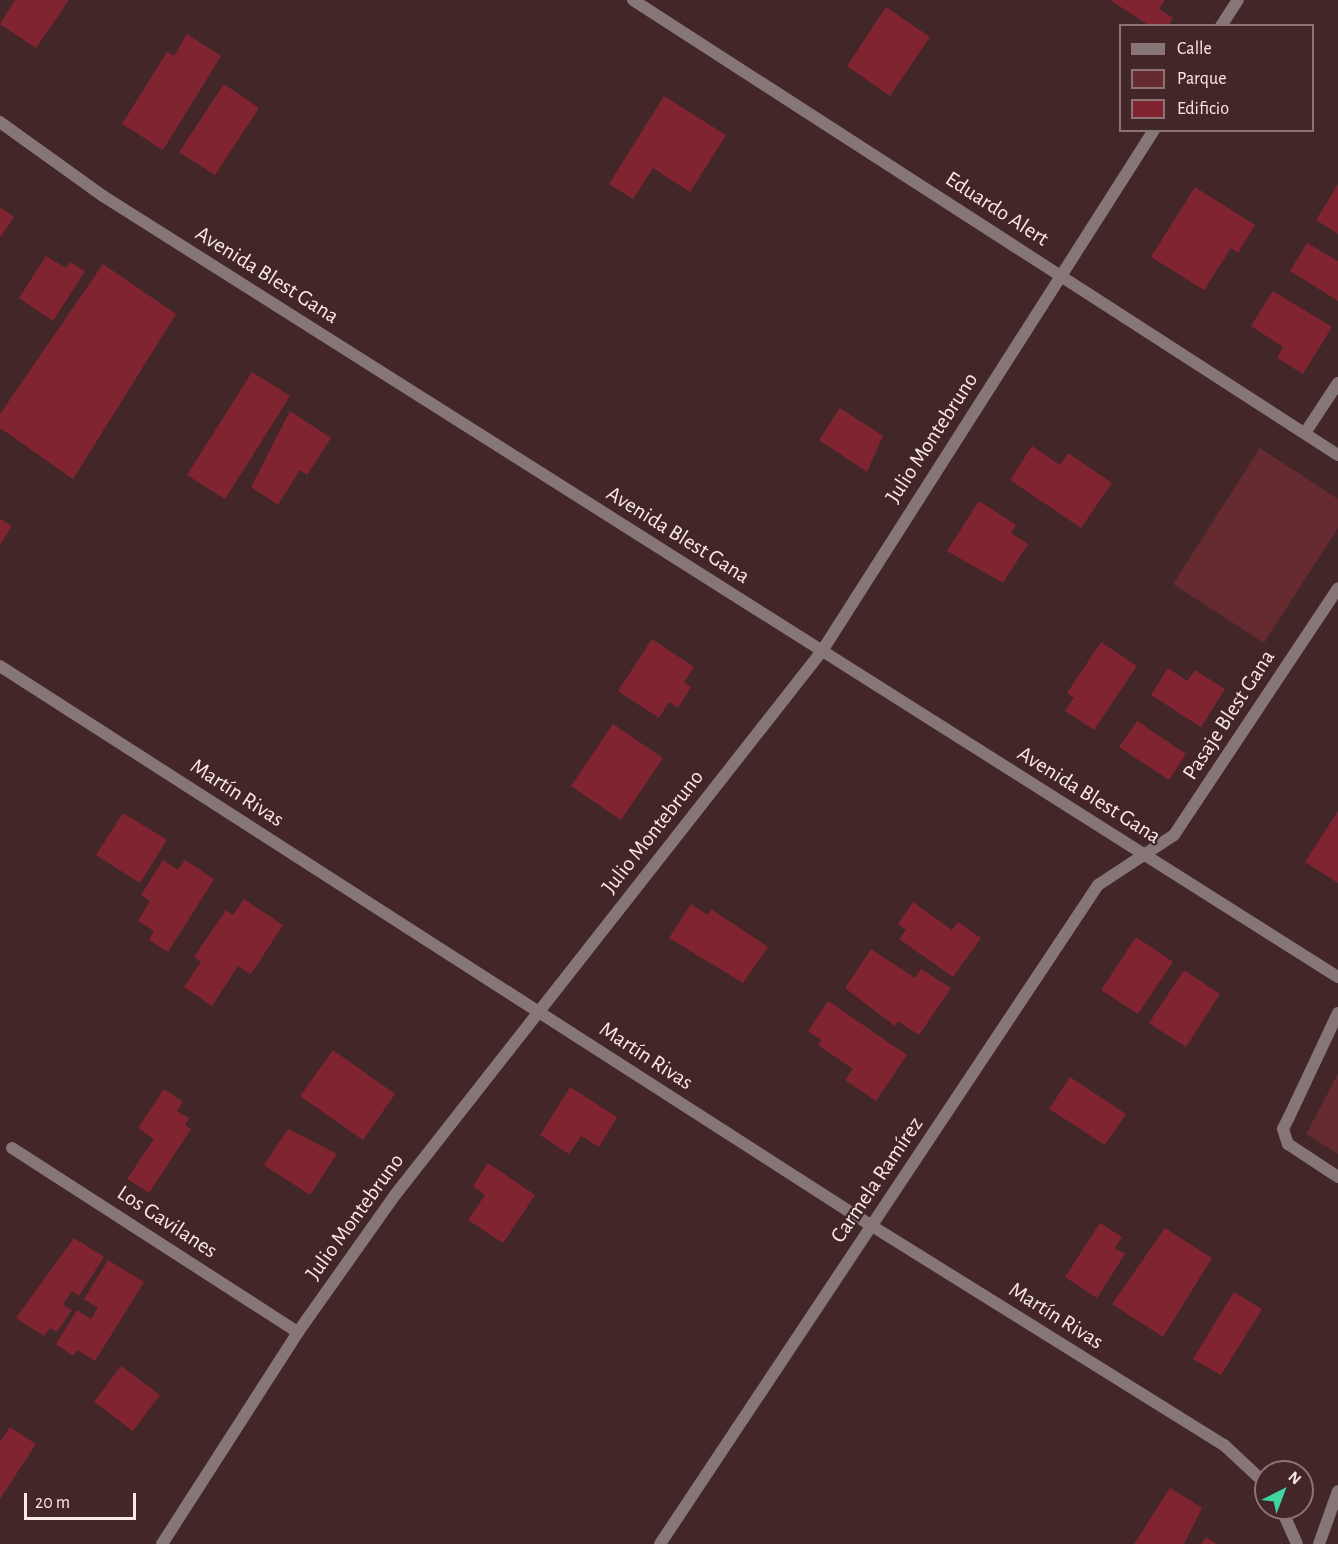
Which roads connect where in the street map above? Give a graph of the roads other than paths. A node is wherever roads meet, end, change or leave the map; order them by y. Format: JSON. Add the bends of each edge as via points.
{"nodes":[{"id":1,"x":633,"y":0,"type":"edge"},
{"id":2,"x":1238,"y":0,"type":"edge"},
{"id":3,"x":1222,"y":24,"type":"edge"},
{"id":4,"x":0,"y":122,"type":"edge"},
{"id":5,"x":1153,"y":132,"type":"edge"},
{"id":6,"x":1061,"y":276,"type":"junction"},
{"id":7,"x":1338,"y":383,"type":"edge"},
{"id":8,"x":1305,"y":433,"type":"junction"},
{"id":9,"x":1338,"y":455,"type":"edge"},
{"id":10,"x":1338,"y":588,"type":"edge"},
{"id":11,"x":822,"y":651,"type":"junction"},
{"id":12,"x":0,"y":666,"type":"edge"},
{"id":13,"x":1143,"y":854,"type":"junction"},
{"id":14,"x":1338,"y":978,"type":"edge"},
{"id":15,"x":538,"y":1011,"type":"junction"},
{"id":16,"x":1338,"y":1013,"type":"edge"},
{"id":17,"x":12,"y":1148,"type":"dead end"},
{"id":18,"x":1338,"y":1177,"type":"edge"},
{"id":19,"x":872,"y":1226,"type":"junction"},
{"id":20,"x":298,"y":1332,"type":"junction"},
{"id":21,"x":1254,"y":1473,"type":"edge"},
{"id":22,"x":1338,"y":1491,"type":"edge"},
{"id":23,"x":1286,"y":1520,"type":"edge"},
{"id":24,"x":162,"y":1544,"type":"edge"},
{"id":25,"x":660,"y":1544,"type":"edge"},
{"id":26,"x":1297,"y":1544,"type":"edge"},
{"id":27,"x":1319,"y":1544,"type":"edge"}],
"edges":[{"from":1,"to":6,"type":"street","name":"Eduardo Alert"},
{"from":2,"to":3,"type":"street"},
{"from":4,"to":11,"type":"street","name":"Avenida Blest Gana","via":[[103,196]]},
{"from":5,"to":6,"type":"street","name":"Julio Montebruno"},
{"from":6,"to":8,"type":"street","name":"Eduardo Alert"},
{"from":6,"to":11,"type":"street","name":"Julio Montebruno"},
{"from":7,"to":8,"type":"street"},
{"from":8,"to":9,"type":"street","name":"Eduardo Alert"},
{"from":10,"to":13,"type":"street","name":"Pasaje Blest Gana","via":[[1174,836]]},
{"from":11,"to":13,"type":"street","name":"Avenida Blest Gana"},
{"from":11,"to":15,"type":"street","name":"Julio Montebruno"},
{"from":12,"to":15,"type":"street","name":"Martín Rivas"},
{"from":13,"to":14,"type":"street","name":"Avenida Blest Gana"},
{"from":13,"to":19,"type":"street","name":"Carmela Ramírez","via":[[1098,885]]},
{"from":15,"to":19,"type":"street","name":"Martín Rivas"},
{"from":15,"to":20,"type":"street","name":"Julio Montebruno","via":[[395,1195]]},
{"from":16,"to":18,"type":"street","via":[[1283,1129],[1288,1144]]},
{"from":17,"to":20,"type":"street","name":"Los Gavilanes"},
{"from":19,"to":21,"type":"street","name":"Martín Rivas","via":[[1224,1445]]},
{"from":19,"to":25,"type":"street","name":"Carmela Ramírez"},
{"from":20,"to":24,"type":"street","name":"Julio Montebruno"},
{"from":22,"to":27,"type":"street"},
{"from":23,"to":26,"type":"street"}]}
